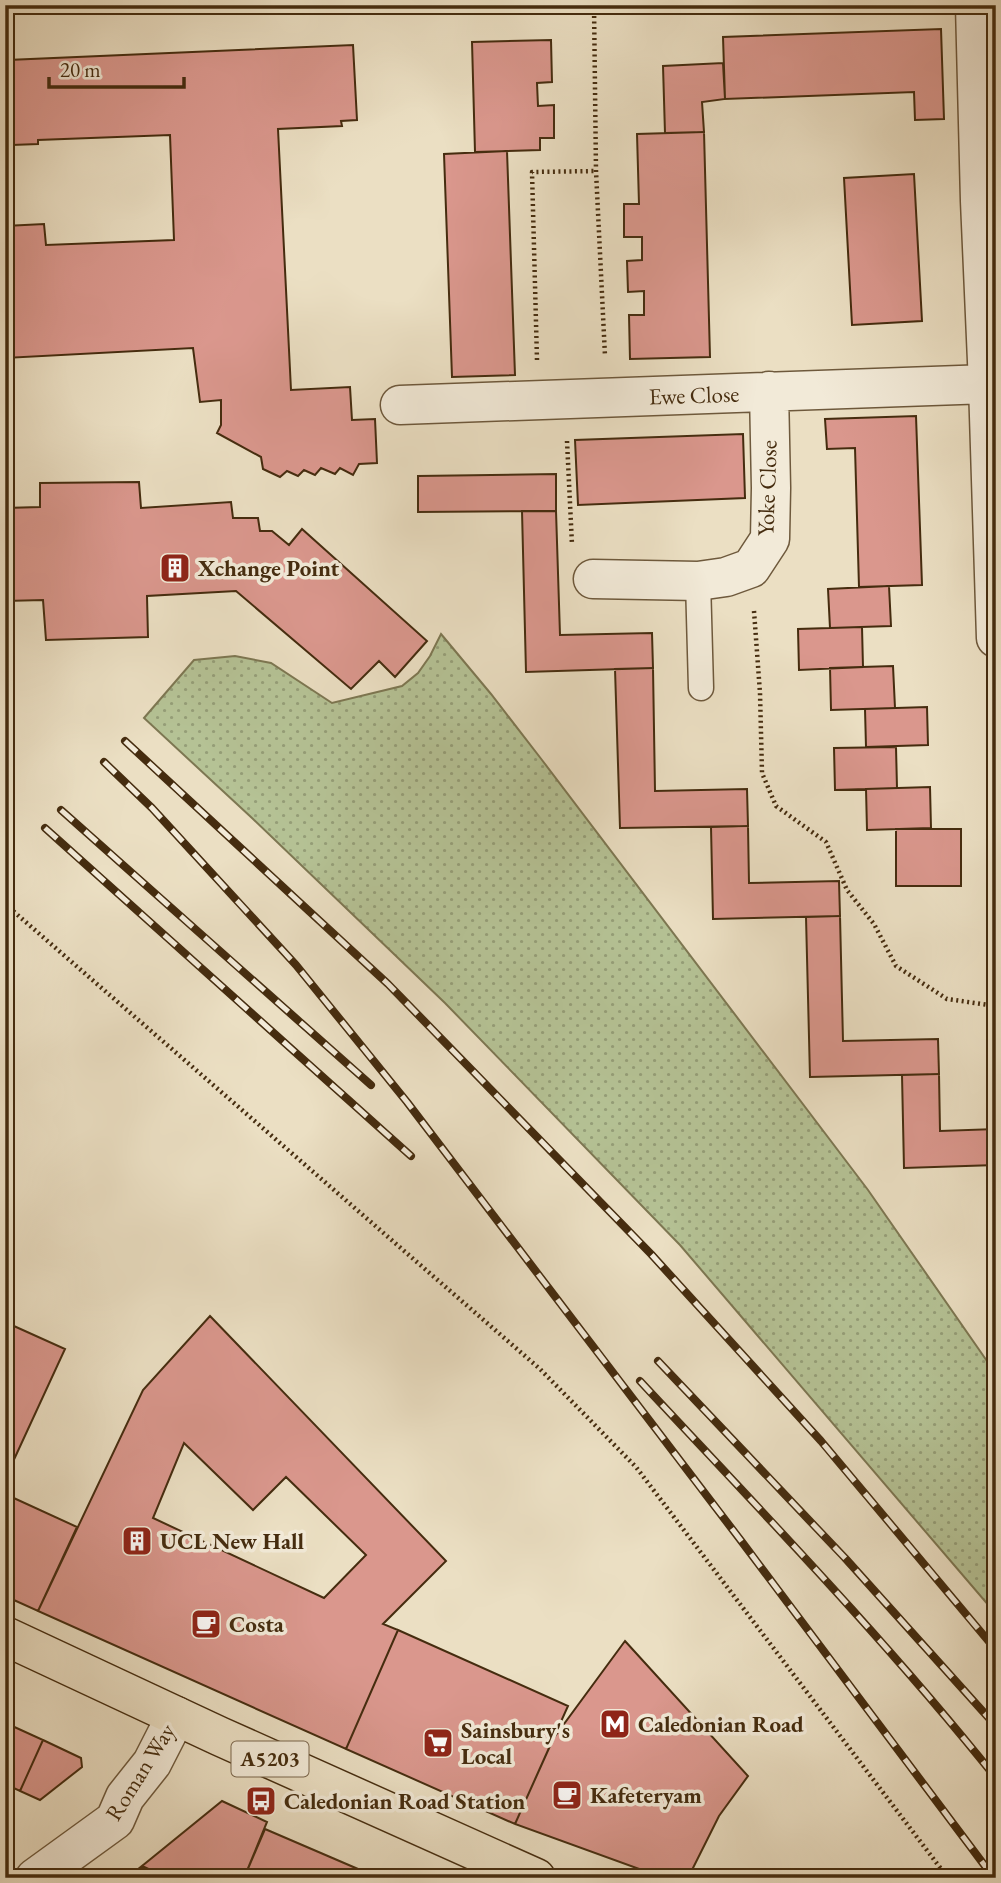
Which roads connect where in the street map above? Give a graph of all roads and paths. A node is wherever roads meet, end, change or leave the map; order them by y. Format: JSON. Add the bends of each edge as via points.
{"nodes":[{"id":1,"x":594,"y":5,"type":"edge"},
{"id":2,"x":975,"y":5,"type":"edge"},
{"id":3,"x":596,"y":171,"type":"junction"},
{"id":4,"x":988,"y":200,"type":"edge"},
{"id":5,"x":988,"y":384,"type":"junction"},
{"id":6,"x":769,"y":391,"type":"junction"},
{"id":7,"x":607,"y":398,"type":"junction"},
{"id":8,"x":552,"y":400,"type":"junction"},
{"id":9,"x":400,"y":405,"type":"dead end"},
{"id":10,"x":751,"y":568,"type":"junction"},
{"id":11,"x":593,"y":579,"type":"joint"},
{"id":12,"x":698,"y":580,"type":"junction"},
{"id":13,"x":996,"y":638,"type":"edge"},
{"id":14,"x":701,"y":688,"type":"dead end"},
{"id":15,"x":5,"y":904,"type":"edge"},
{"id":16,"x":996,"y":1006,"type":"edge"},
{"id":17,"x":5,"y":1636,"type":"edge"},
{"id":18,"x":176,"y":1716,"type":"junction"},
{"id":19,"x":35,"y":1878,"type":"edge"},
{"id":20,"x":536,"y":1878,"type":"edge"},
{"id":21,"x":948,"y":1878,"type":"edge"}],
"edges":[{"from":1,"to":3,"type":"path"},
{"from":2,"to":4,"type":"street"},
{"from":3,"to":7,"type":"path"},
{"from":3,"to":8,"type":"path","via":[[532,172]]},
{"from":4,"to":5,"type":"street"},
{"from":5,"to":6,"type":"street","name":"Ewe Close"},
{"from":5,"to":13,"type":"street"},
{"from":6,"to":7,"type":"street","name":"Ewe Close"},
{"from":6,"to":10,"type":"street","name":"Yoke Close","via":[[770,539]]},
{"from":7,"to":8,"type":"street","name":"Ewe Close"},
{"from":8,"to":9,"type":"street","name":"Ewe Close"},
{"from":8,"to":11,"type":"path","via":[[573,558]]},
{"from":10,"to":12,"type":"street","name":"Yoke Close"},
{"from":10,"to":16,"type":"path","via":[[762,773],[776,806],[826,842],[847,890],[874,924],[896,966],[947,999]]},
{"from":11,"to":12,"type":"street","name":"Yoke Close"},
{"from":12,"to":14,"type":"lane"},
{"from":15,"to":21,"type":"path","via":[[540,1369],[636,1467]]},
{"from":17,"to":18,"type":"main road","number":"A5203"},
{"from":18,"to":19,"type":"street","name":"Roman Way","via":[[115,1820]]},
{"from":18,"to":20,"type":"main road","number":"A5203"}]}
